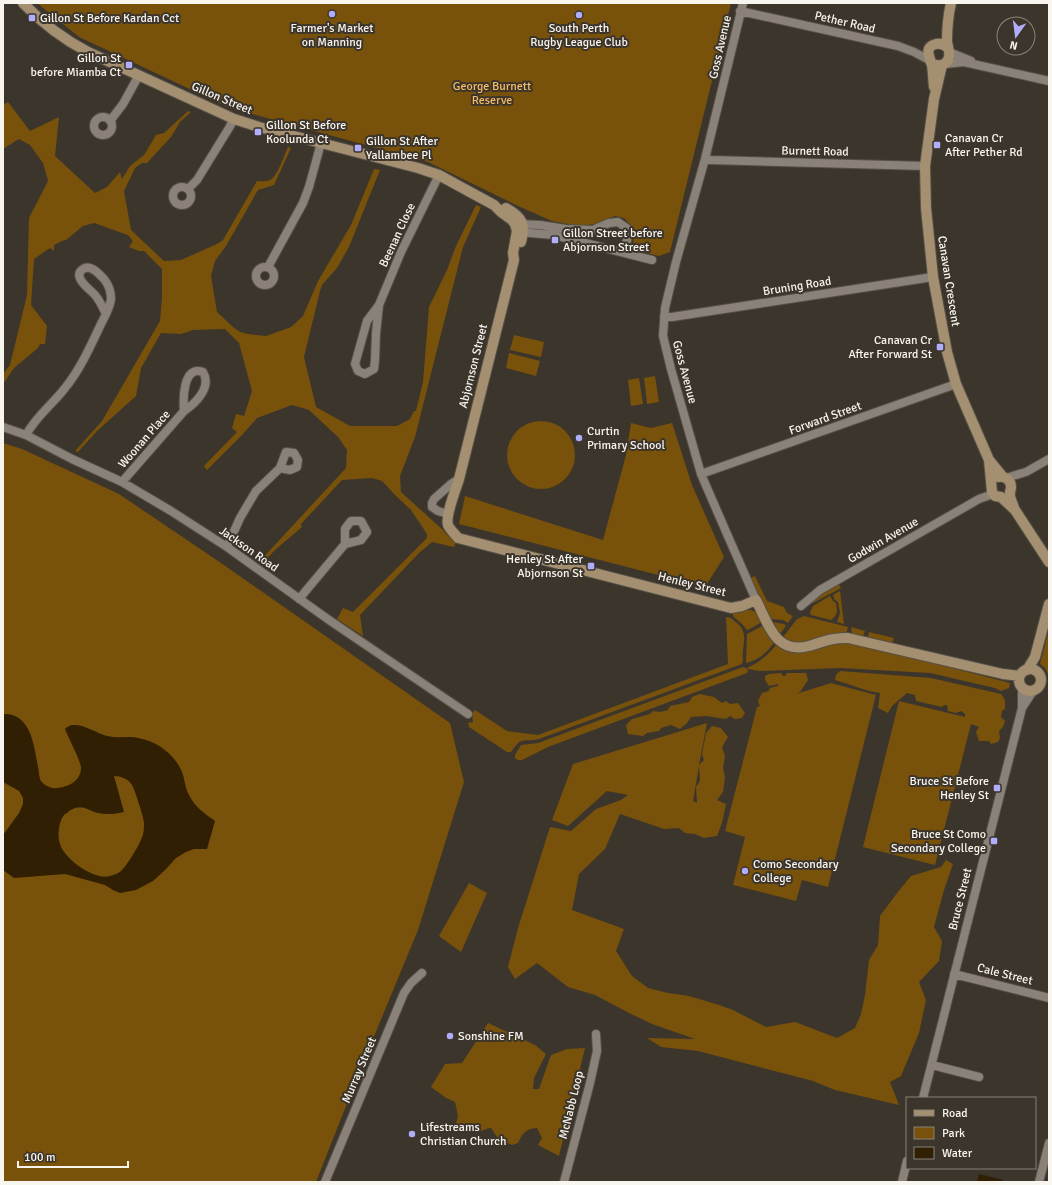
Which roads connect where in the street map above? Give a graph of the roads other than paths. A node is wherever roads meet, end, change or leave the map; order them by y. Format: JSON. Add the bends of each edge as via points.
{"nodes":[{"id":1,"x":23,"y":3,"type":"edge"},
{"id":2,"x":951,"y":3,"type":"edge"},
{"id":3,"x":742,"y":7,"type":"edge"},
{"id":4,"x":948,"y":16,"type":"junction"},
{"id":5,"x":935,"y":45,"type":"junction"},
{"id":6,"x":898,"y":46,"type":"junction"},
{"id":7,"x":948,"y":50,"type":"junction"},
{"id":8,"x":930,"y":61,"type":"junction"},
{"id":9,"x":943,"y":64,"type":"junction"},
{"id":10,"x":979,"y":65,"type":"junction"},
{"id":11,"x":139,"y":75,"type":"junction"},
{"id":12,"x":1049,"y":80,"type":"edge"},
{"id":13,"x":934,"y":99,"type":"junction"},
{"id":14,"x":234,"y":119,"type":"junction"},
{"id":15,"x":110,"y":121,"type":"dead end"},
{"id":16,"x":321,"y":143,"type":"junction"},
{"id":17,"x":706,"y":159,"type":"junction"},
{"id":18,"x":925,"y":166,"type":"junction"},
{"id":19,"x":438,"y":175,"type":"junction"},
{"id":20,"x":188,"y":189,"type":"dead end"},
{"id":21,"x":520,"y":228,"type":"junction"},
{"id":22,"x":620,"y":252,"type":"junction"},
{"id":23,"x":652,"y":260,"type":"dead end"},
{"id":24,"x":268,"y":267,"type":"dead end"},
{"id":25,"x":933,"y":277,"type":"junction"},
{"id":26,"x":379,"y":305,"type":"junction"},
{"id":27,"x":106,"y":314,"type":"junction"},
{"id":28,"x":664,"y":317,"type":"junction"},
{"id":29,"x":956,"y":384,"type":"junction"},
{"id":30,"x":184,"y":411,"type":"junction"},
{"id":31,"x":3,"y":427,"type":"edge"},
{"id":32,"x":26,"y":435,"type":"junction"},
{"id":33,"x":1049,"y":459,"type":"edge"},
{"id":34,"x":280,"y":468,"type":"dead end"},
{"id":35,"x":701,"y":474,"type":"junction"},
{"id":36,"x":458,"y":479,"type":"junction"},
{"id":37,"x":122,"y":482,"type":"junction"},
{"id":38,"x":1001,"y":487,"type":"junction"},
{"id":39,"x":448,"y":514,"type":"junction"},
{"id":40,"x":449,"y":527,"type":"joint"},
{"id":41,"x":345,"y":544,"type":"dead end"},
{"id":42,"x":227,"y":547,"type":"junction"},
{"id":43,"x":1049,"y":562,"type":"edge"},
{"id":44,"x":299,"y":598,"type":"junction"},
{"id":45,"x":756,"y":600,"type":"junction"},
{"id":46,"x":1049,"y":604,"type":"edge"},
{"id":47,"x":801,"y":606,"type":"dead end"},
{"id":48,"x":1027,"y":677,"type":"junction"},
{"id":49,"x":1049,"y":684,"type":"edge"},
{"id":50,"x":1049,"y":687,"type":"edge"},
{"id":51,"x":1035,"y":690,"type":"junction"},
{"id":52,"x":1022,"y":708,"type":"junction"},
{"id":53,"x":468,"y":714,"type":"dead end"},
{"id":54,"x":422,"y":973,"type":"dead end"},
{"id":55,"x":954,"y":974,"type":"junction"},
{"id":56,"x":1049,"y":998,"type":"edge"},
{"id":57,"x":596,"y":1034,"type":"dead end"},
{"id":58,"x":932,"y":1064,"type":"junction"},
{"id":59,"x":979,"y":1077,"type":"dead end"},
{"id":60,"x":923,"y":1097,"type":"edge"},
{"id":61,"x":1049,"y":1143,"type":"edge"},
{"id":62,"x":906,"y":1166,"type":"edge"},
{"id":63,"x":325,"y":1182,"type":"edge"},
{"id":64,"x":564,"y":1182,"type":"edge"},
{"id":65,"x":902,"y":1182,"type":"edge"},
{"id":66,"x":1038,"y":1182,"type":"edge"}],
"edges":[{"from":1,"to":11,"type":"street","name":"Gillon Street","via":[[43,22],[73,44]]},
{"from":2,"to":4,"type":"street","name":"Canavan Crescent"},
{"from":3,"to":6,"type":"street","name":"Pether Road"},
{"from":3,"to":17,"type":"street","name":"Goss Avenue"},
{"from":4,"to":5,"type":"street","name":"Canavan Crescent"},
{"from":4,"to":7,"type":"street","name":"Canavan Crescent"},
{"from":5,"to":6,"type":"street","name":"Pether Road","via":[[924,49]]},
{"from":5,"to":7,"type":"street","via":[[942,45]]},
{"from":5,"to":8,"type":"street","name":"Canavan Crescent","via":[[929,50]]},
{"from":6,"to":8,"type":"street","name":"Pether Road"},
{"from":7,"to":9,"type":"street","name":"Canavan Crescent","via":[[949,60]]},
{"from":7,"to":10,"type":"street"},
{"from":8,"to":9,"type":"street","via":[[934,65]]},
{"from":8,"to":13,"type":"street","name":"Canavan Crescent"},
{"from":9,"to":10,"type":"street","via":[[964,62]]},
{"from":9,"to":13,"type":"street","name":"Canavan Crescent"},
{"from":10,"to":12,"type":"street"},
{"from":11,"to":14,"type":"street","name":"Gillon Street"},
{"from":11,"to":15,"type":"street"},
{"from":13,"to":18,"type":"street","name":"Canavan Crescent"},
{"from":14,"to":16,"type":"street","name":"Gillon Street"},
{"from":14,"to":20,"type":"street","via":[[197,180]]},
{"from":16,"to":19,"type":"street","name":"Gillon Street"},
{"from":16,"to":24,"type":"street","via":[[303,203]]},
{"from":17,"to":18,"type":"street","name":"Burnett Road"},
{"from":17,"to":28,"type":"street","name":"Goss Avenue","via":[[676,262]]},
{"from":18,"to":25,"type":"street","name":"Canavan Crescent","via":[[926,208]]},
{"from":19,"to":21,"type":"street","name":"Gillon Street","via":[[494,205]]},
{"from":19,"to":26,"type":"street","name":"Beenan Close"},
{"from":21,"to":22,"type":"street"},
{"from":21,"to":22,"type":"street","via":[[593,230],[618,222],[628,229],[628,241]]},
{"from":21,"to":36,"type":"street","name":"Abjornson Street","via":[[518,254],[514,260]]},
{"from":22,"to":23,"type":"street"},
{"from":25,"to":28,"type":"street","name":"Bruning Road"},
{"from":25,"to":29,"type":"street","name":"Canavan Crescent","via":[[947,352]]},
{"from":26,"to":26,"type":"street","name":"Beenan Close","via":[[374,369],[365,374],[358,371],[355,364],[367,320]]},
{"from":27,"to":27,"type":"street","via":[[96,296],[82,282],[80,272],[87,268],[98,273],[108,284],[111,298]]},
{"from":27,"to":32,"type":"street","via":[[87,354],[66,388],[37,418]]},
{"from":28,"to":35,"type":"street","name":"Goss Avenue","via":[[663,336],[666,352]]},
{"from":29,"to":35,"type":"street","name":"Forward Street"},
{"from":29,"to":38,"type":"street","name":"Canavan Crescent"},
{"from":30,"to":30,"type":"street","name":"Woonan Place","via":[[200,397],[206,384],[203,372],[192,372],[188,378],[183,399]]},
{"from":30,"to":37,"type":"street","name":"Woonan Place"},
{"from":31,"to":32,"type":"street","name":"Jackson Road"},
{"from":32,"to":37,"type":"street","name":"Jackson Road"},
{"from":33,"to":38,"type":"street","name":"Godwin Avenue"},
{"from":34,"to":42,"type":"street","via":[[256,491]]},
{"from":35,"to":45,"type":"street","name":"Goss Avenue"},
{"from":36,"to":39,"type":"street","name":"Abjornson Street"},
{"from":36,"to":39,"type":"street","via":[[432,503],[435,510]]},
{"from":37,"to":42,"type":"street","name":"Jackson Road"},
{"from":38,"to":43,"type":"street"},
{"from":38,"to":47,"type":"street","name":"Godwin Avenue","via":[[820,590]]},
{"from":39,"to":40,"type":"street","name":"Abjornson Street"},
{"from":40,"to":45,"type":"street","name":"Henley Street","via":[[458,538],[731,608]]},
{"from":41,"to":44,"type":"street"},
{"from":42,"to":44,"type":"street","name":"Jackson Road"},
{"from":44,"to":53,"type":"street","name":"Jackson Road"},
{"from":45,"to":48,"type":"street","via":[[775,638],[788,646],[803,647],[840,637],[848,638],[1003,674]]},
{"from":46,"to":48,"type":"street"},
{"from":48,"to":49,"type":"street"},
{"from":48,"to":51,"type":"street","via":[[1029,692]]},
{"from":48,"to":51,"type":"street","via":[[1041,682]]},
{"from":48,"to":52,"type":"street","name":"Bruce Street"},
{"from":50,"to":51,"type":"street"},
{"from":51,"to":52,"type":"street","name":"Bruce Street"},
{"from":52,"to":55,"type":"street","name":"Bruce Street"},
{"from":54,"to":63,"type":"street","name":"Murray Street","via":[[404,993]]},
{"from":55,"to":56,"type":"street","name":"Cale Street"},
{"from":55,"to":58,"type":"street","name":"Bruce Street"},
{"from":57,"to":64,"type":"street","name":"McNabb Loop","via":[[597,1051]]},
{"from":58,"to":59,"type":"street"},
{"from":58,"to":60,"type":"street","name":"Bruce Street"},
{"from":61,"to":66,"type":"street"},
{"from":62,"to":65,"type":"street"}]}
